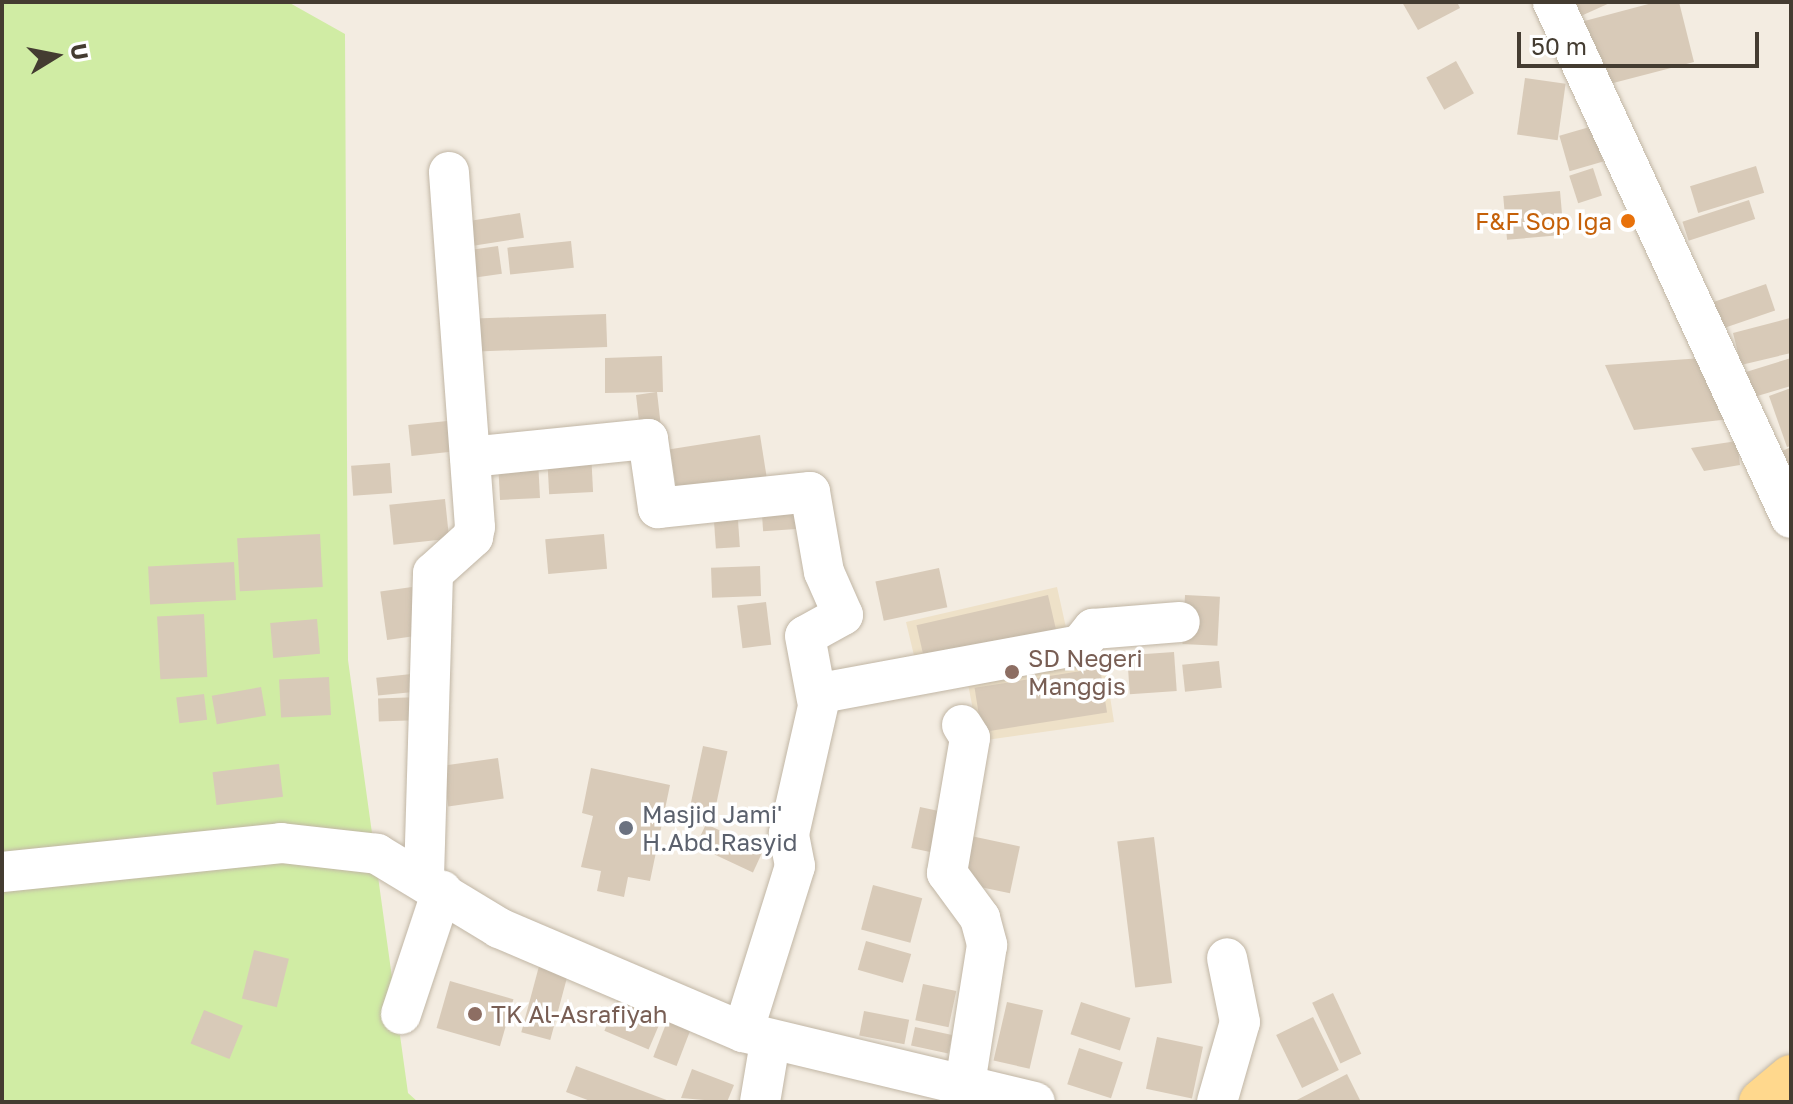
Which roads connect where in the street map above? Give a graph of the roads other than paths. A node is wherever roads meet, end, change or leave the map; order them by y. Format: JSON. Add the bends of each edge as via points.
{"nodes":[{"id":1,"x":1553,"y":2,"type":"edge"},
{"id":2,"x":449,"y":172,"type":"dead end"},
{"id":3,"x":470,"y":457,"type":"junction"},
{"id":4,"x":1791,"y":518,"type":"edge"},
{"id":5,"x":1180,"y":622,"type":"dead end"},
{"id":6,"x":817,"y":700,"type":"junction"},
{"id":7,"x":962,"y":725,"type":"dead end"},
{"id":8,"x":2,"y":872,"type":"edge"},
{"id":9,"x":433,"y":884,"type":"junction"},
{"id":10,"x":1227,"y":958,"type":"dead end"},
{"id":11,"x":401,"y":1014,"type":"dead end"},
{"id":12,"x":757,"y":1037,"type":"junction"},
{"id":13,"x":1791,"y":1077,"type":"edge"},
{"id":14,"x":965,"y":1084,"type":"junction"},
{"id":15,"x":760,"y":1102,"type":"edge"},
{"id":16,"x":1035,"y":1102,"type":"edge"},
{"id":17,"x":1217,"y":1102,"type":"edge"},
{"id":18,"x":1761,"y":1102,"type":"edge"}],
"edges":[{"from":1,"to":4,"type":"street"},
{"from":2,"to":3,"type":"street"},
{"from":3,"to":6,"type":"street","via":[[648,439],[658,508],[810,492],[824,572],[843,615],[805,636]]},
{"from":3,"to":9,"type":"street","via":[[473,537],[433,573]]},
{"from":5,"to":6,"type":"street","via":[[1093,629],[1080,645],[868,681],[826,690]]},
{"from":6,"to":12,"type":"street","via":[[789,834],[795,866]]},
{"from":7,"to":14,"type":"street","via":[[970,738],[947,873],[980,918],[987,945]]},
{"from":8,"to":9,"type":"street","via":[[281,843],[377,854]]},
{"from":9,"to":11,"type":"street"},
{"from":9,"to":12,"type":"street","via":[[499,928]]},
{"from":10,"to":17,"type":"street","via":[[1240,1022]]},
{"from":12,"to":14,"type":"street"},
{"from":12,"to":15,"type":"street"},
{"from":13,"to":18,"type":"main road"},
{"from":14,"to":16,"type":"street"}]}
